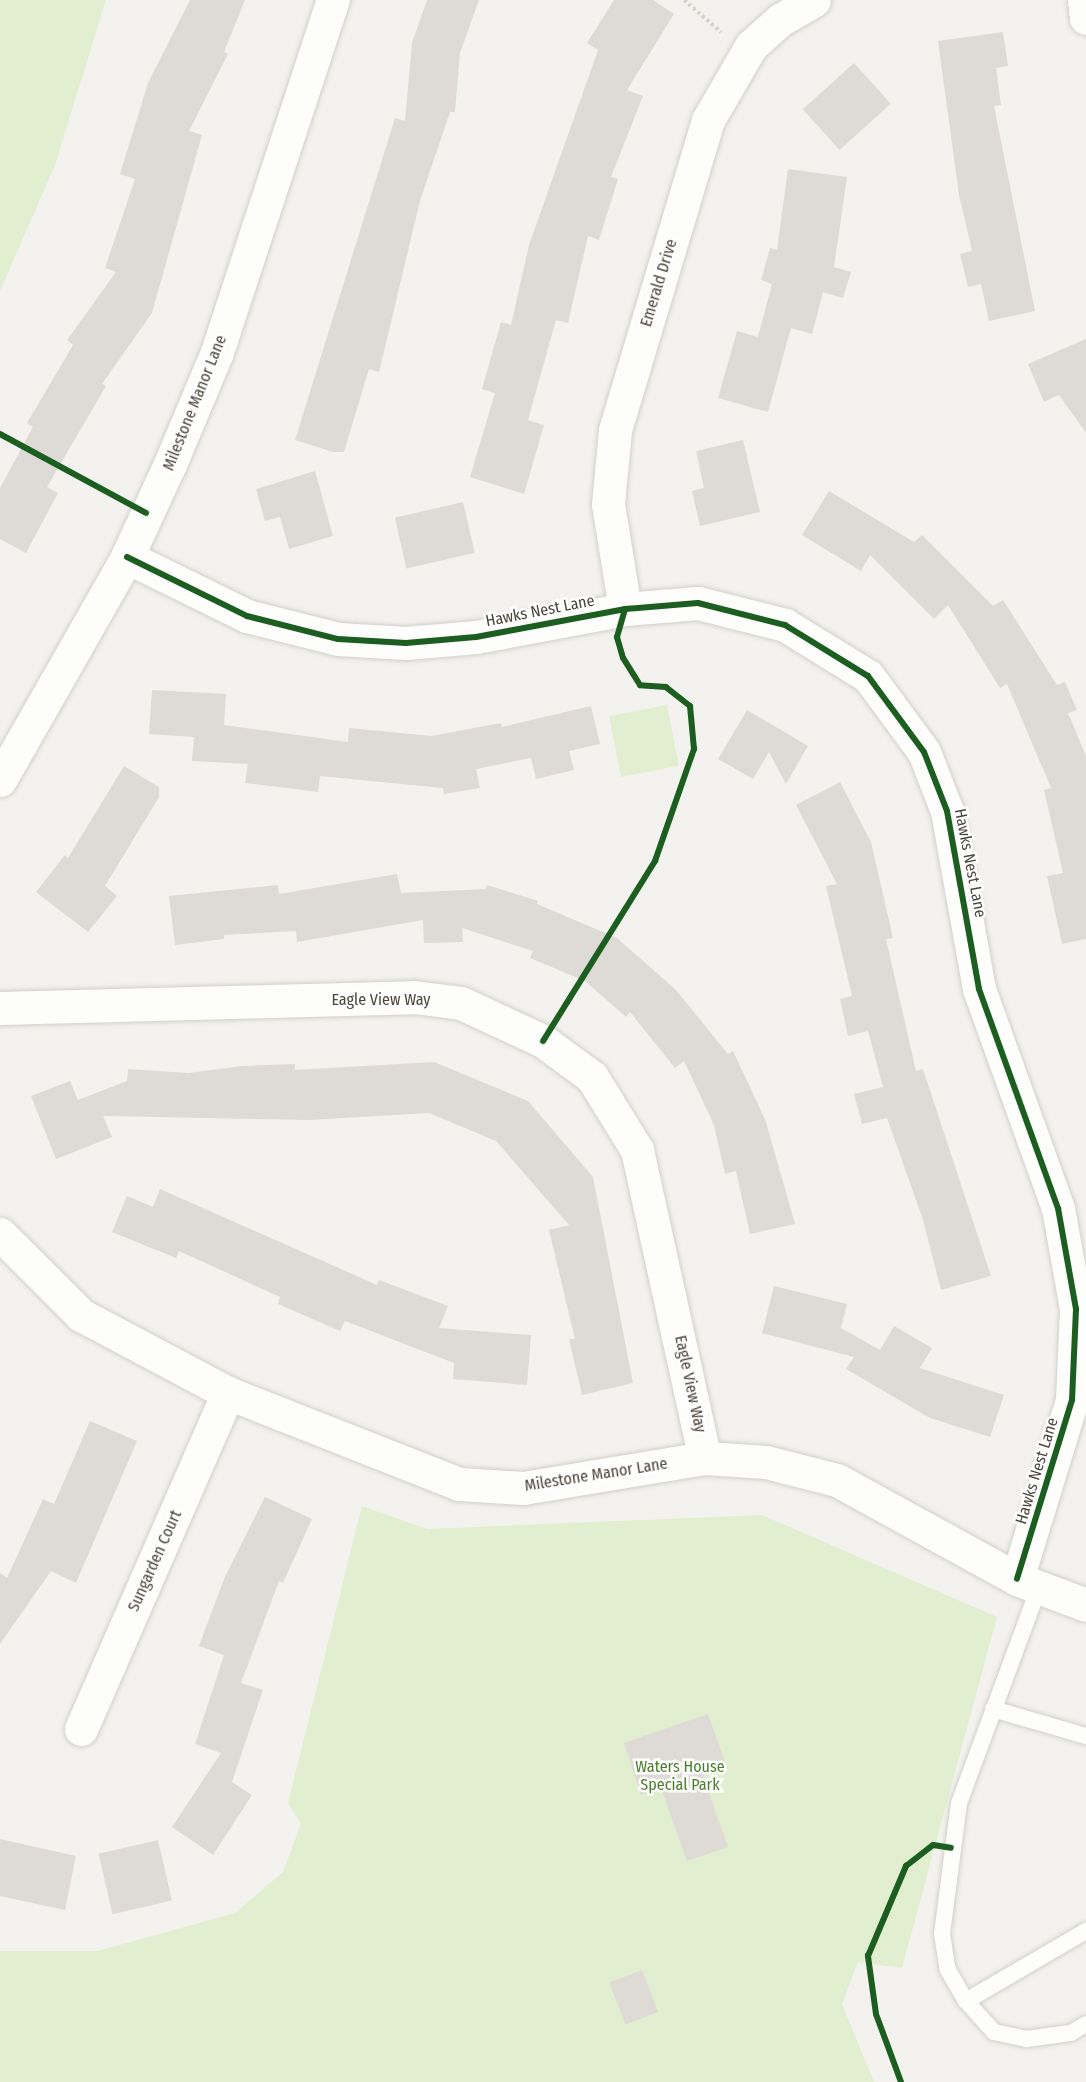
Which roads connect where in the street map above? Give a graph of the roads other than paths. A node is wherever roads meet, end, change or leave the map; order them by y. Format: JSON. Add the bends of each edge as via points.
{"nodes":[{"id":1,"x":333,"y":0,"type":"edge"},
{"id":2,"x":814,"y":0,"type":"edge"},
{"id":3,"x":1084,"y":0,"type":"edge"},
{"id":4,"x":1086,"y":18,"type":"edge"},
{"id":5,"x":127,"y":557,"type":"junction"},
{"id":6,"x":625,"y":609,"type":"junction"},
{"id":7,"x":0,"y":780,"type":"edge"},
{"id":8,"x":0,"y":1008,"type":"edge"},
{"id":9,"x":0,"y":1234,"type":"edge"},
{"id":10,"x":228,"y":1394,"type":"junction"},
{"id":11,"x":705,"y":1458,"type":"junction"},
{"id":12,"x":1028,"y":1583,"type":"junction"},
{"id":13,"x":1086,"y":1605,"type":"edge"},
{"id":14,"x":993,"y":1708,"type":"junction"},
{"id":15,"x":81,"y":1729,"type":"dead end"},
{"id":16,"x":1086,"y":1736,"type":"edge"},
{"id":17,"x":1086,"y":1930,"type":"edge"},
{"id":18,"x":966,"y":2001,"type":"junction"},
{"id":19,"x":1086,"y":2024,"type":"edge"}],
"edges":[{"from":1,"to":5,"type":"street","name":"Milestone Manor Lane","via":[[217,352]]},
{"from":2,"to":6,"type":"street","name":"Emerald Drive","via":[[780,20],[751,46],[708,120],[615,430],[608,504]]},
{"from":3,"to":4,"type":"street"},
{"from":5,"to":6,"type":"street","name":"Hawks Nest Lane","via":[[247,616],[338,639],[406,643],[476,637]]},
{"from":5,"to":7,"type":"street","name":"Milestone Manor Lane"},
{"from":6,"to":12,"type":"street","name":"Hawks Nest Lane","via":[[698,603],[785,625],[868,676],[924,752],[947,811],[979,989],[1058,1209],[1076,1309],[1072,1400]]},
{"from":8,"to":11,"type":"street","name":"Eagle View Way","via":[[414,997],[461,1003],[543,1041],[592,1077],[638,1150]]},
{"from":9,"to":10,"type":"street","name":"Milestone Manor Lane","via":[[81,1315]]},
{"from":10,"to":11,"type":"street","name":"Milestone Manor Lane","via":[[459,1484],[522,1488]]},
{"from":10,"to":15,"type":"street","name":"Sungarden Court"},
{"from":11,"to":12,"type":"street","name":"Milestone Manor Lane","via":[[766,1462],[837,1480]]},
{"from":12,"to":13,"type":"street","name":"Milestone Manor Lane"},
{"from":12,"to":14,"type":"lane"},
{"from":14,"to":16,"type":"lane"},
{"from":14,"to":18,"type":"lane","via":[[959,1803],[945,1889],[942,1934],[947,1961]]},
{"from":17,"to":18,"type":"lane"},
{"from":18,"to":19,"type":"lane","via":[[994,2032],[1026,2039],[1071,2033]]}]}
